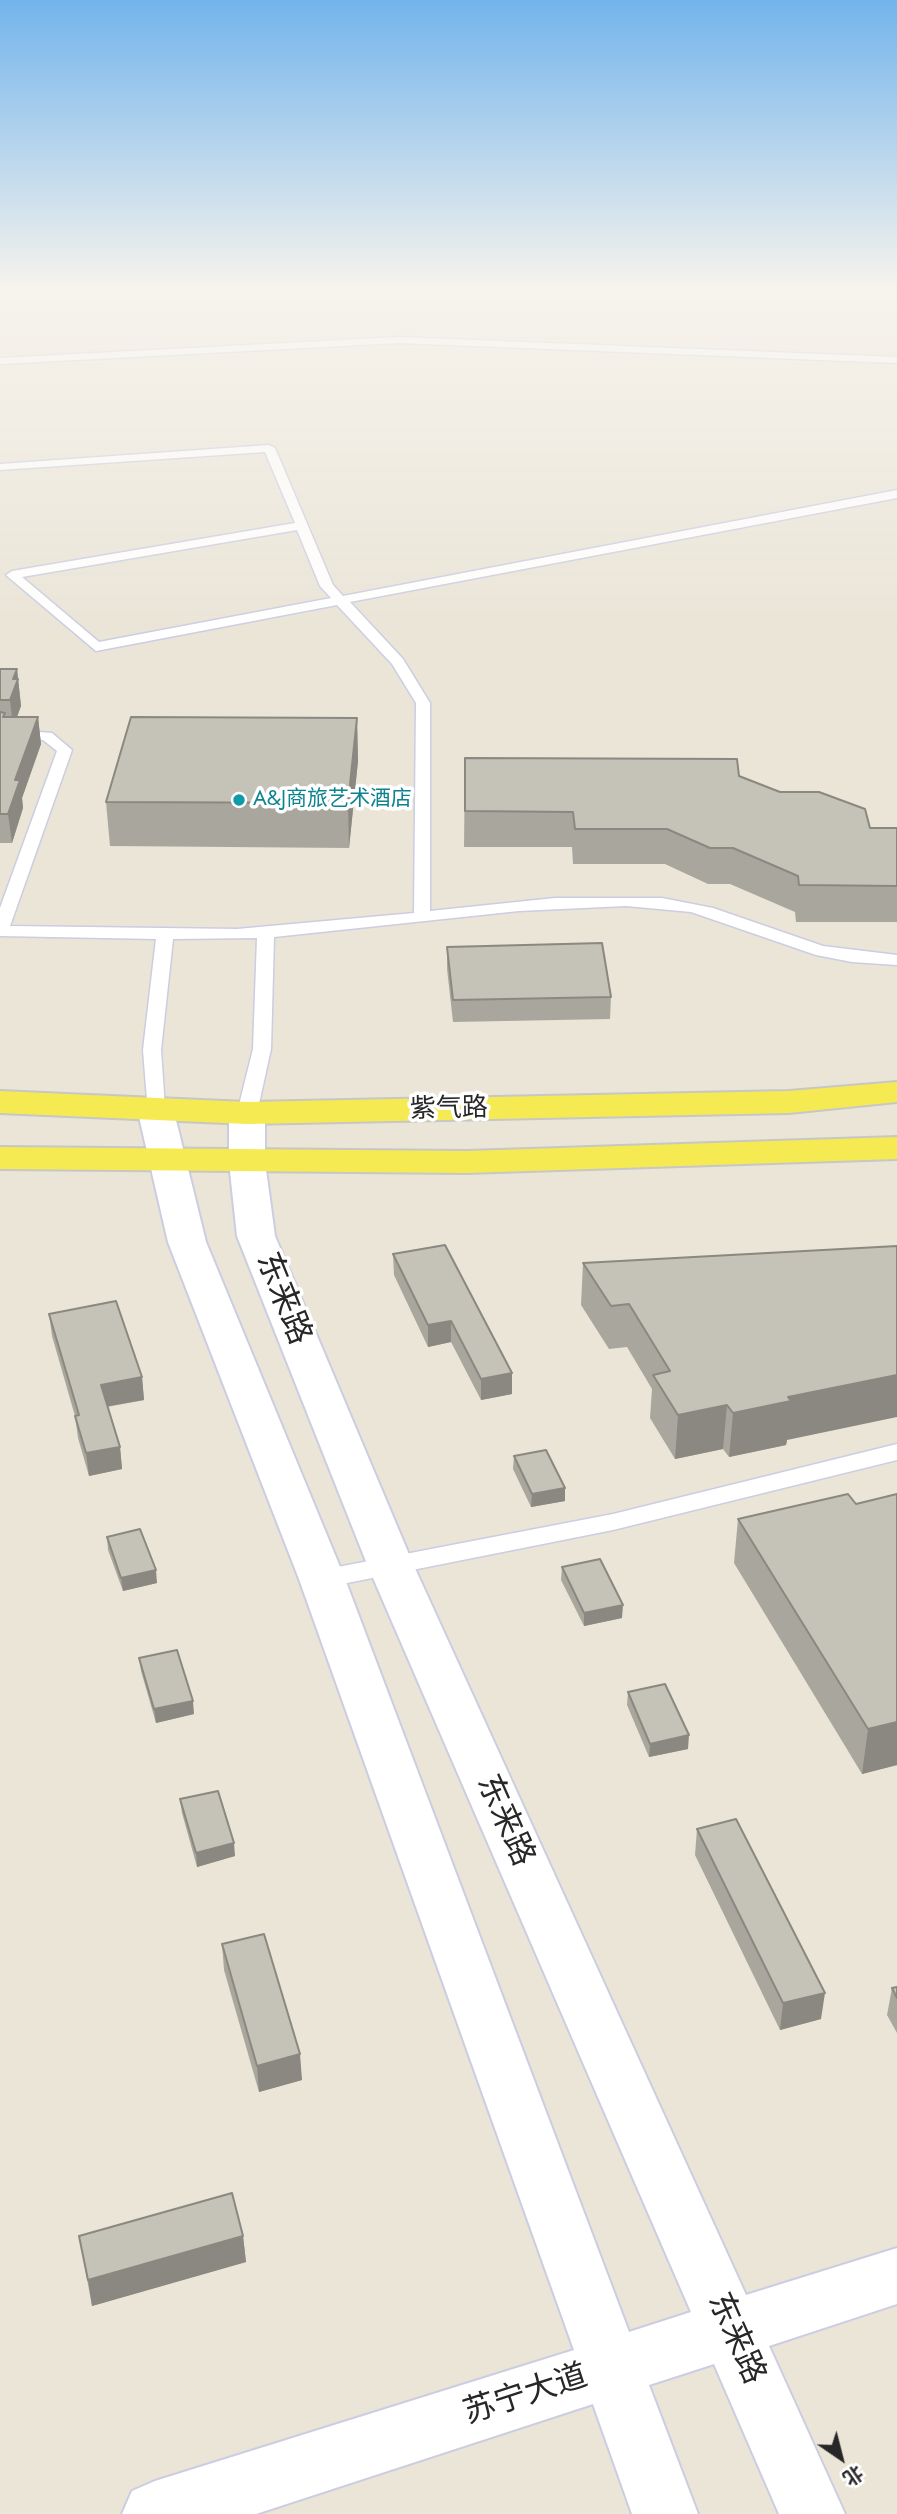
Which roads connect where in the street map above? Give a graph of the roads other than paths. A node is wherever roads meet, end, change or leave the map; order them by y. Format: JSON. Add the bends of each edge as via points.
{"nodes":[{"id":1,"x":0,"y":467,"type":"edge"},
{"id":2,"x":897,"y":494,"type":"edge"},
{"id":3,"x":301,"y":526,"type":"junction"},
{"id":4,"x":339,"y":601,"type":"junction"},
{"id":5,"x":0,"y":733,"type":"edge"},
{"id":6,"x":6,"y":891,"type":"edge"},
{"id":7,"x":422,"y":918,"type":"junction"},
{"id":8,"x":266,"y":932,"type":"junction"},
{"id":9,"x":165,"y":933,"type":"junction"},
{"id":10,"x":897,"y":960,"type":"edge"},
{"id":11,"x":897,"y":1092,"type":"edge"},
{"id":12,"x":0,"y":1102,"type":"edge"},
{"id":13,"x":155,"y":1108,"type":"junction"},
{"id":14,"x":586,"y":1109,"type":"junction"},
{"id":15,"x":247,"y":1113,"type":"junction"},
{"id":16,"x":897,"y":1148,"type":"edge"},
{"id":17,"x":0,"y":1158,"type":"edge"},
{"id":18,"x":593,"y":1158,"type":"junction"},
{"id":19,"x":169,"y":1160,"type":"junction"},
{"id":20,"x":247,"y":1162,"type":"junction"},
{"id":21,"x":897,"y":1452,"type":"edge"},
{"id":22,"x":390,"y":1564,"type":"junction"},
{"id":23,"x":322,"y":1579,"type":"junction"},
{"id":24,"x":897,"y":2276,"type":"edge"},
{"id":25,"x":730,"y":2328,"type":"junction"},
{"id":26,"x":612,"y":2369,"type":"junction"},
{"id":27,"x":155,"y":2514,"type":"edge"},
{"id":28,"x":665,"y":2514,"type":"edge"},
{"id":29,"x":812,"y":2514,"type":"edge"}],
"edges":[{"from":1,"to":3,"type":"lane","via":[[269,448]]},
{"from":2,"to":4,"type":"lane"},
{"from":3,"to":4,"type":"lane","via":[[327,586]]},
{"from":3,"to":4,"type":"lane","via":[[12,575],[96,647]]},
{"from":4,"to":7,"type":"lane","via":[[398,662],[423,704]]},
{"from":5,"to":6,"type":"lane","via":[[47,736],[65,750]]},
{"from":6,"to":9,"type":"lane","via":[[0,931]]},
{"from":7,"to":8,"type":"lane"},
{"from":7,"to":10,"type":"lane","via":[[597,901],[662,902],[704,908],[817,951]]},
{"from":8,"to":9,"type":"lane"},
{"from":8,"to":15,"type":"lane","via":[[262,1049]]},
{"from":9,"to":13,"type":"lane","via":[[152,1050]]},
{"from":11,"to":14,"type":"main road","name":"紫气路","via":[[789,1102]]},
{"from":12,"to":13,"type":"main road","name":"紫气路"},
{"from":13,"to":15,"type":"main road","name":"紫气路"},
{"from":13,"to":19,"type":"street"},
{"from":14,"to":15,"type":"main road","name":"紫气路"},
{"from":14,"to":18,"type":"main road","via":[[563,1120],[559,1136],[568,1146]]},
{"from":15,"to":20,"type":"street","name":"东来路"},
{"from":16,"to":18,"type":"main road","name":"紫气路"},
{"from":17,"to":19,"type":"main road","name":"紫气路"},
{"from":18,"to":20,"type":"main road","name":"紫气路"},
{"from":19,"to":20,"type":"main road","name":"紫气路"},
{"from":19,"to":23,"type":"street","via":[[187,1242]]},
{"from":20,"to":22,"type":"street","name":"东来路","via":[[256,1236]]},
{"from":21,"to":22,"type":"lane","via":[[612,1522]]},
{"from":22,"to":23,"type":"lane"},
{"from":22,"to":25,"type":"street","name":"东来路"},
{"from":23,"to":26,"type":"street"},
{"from":24,"to":25,"type":"street","name":"苏宁大道"},
{"from":25,"to":26,"type":"street","name":"苏宁大道"},
{"from":25,"to":29,"type":"street","name":"东来路"},
{"from":26,"to":27,"type":"street","name":"苏宁大道"},
{"from":26,"to":28,"type":"street"}]}
